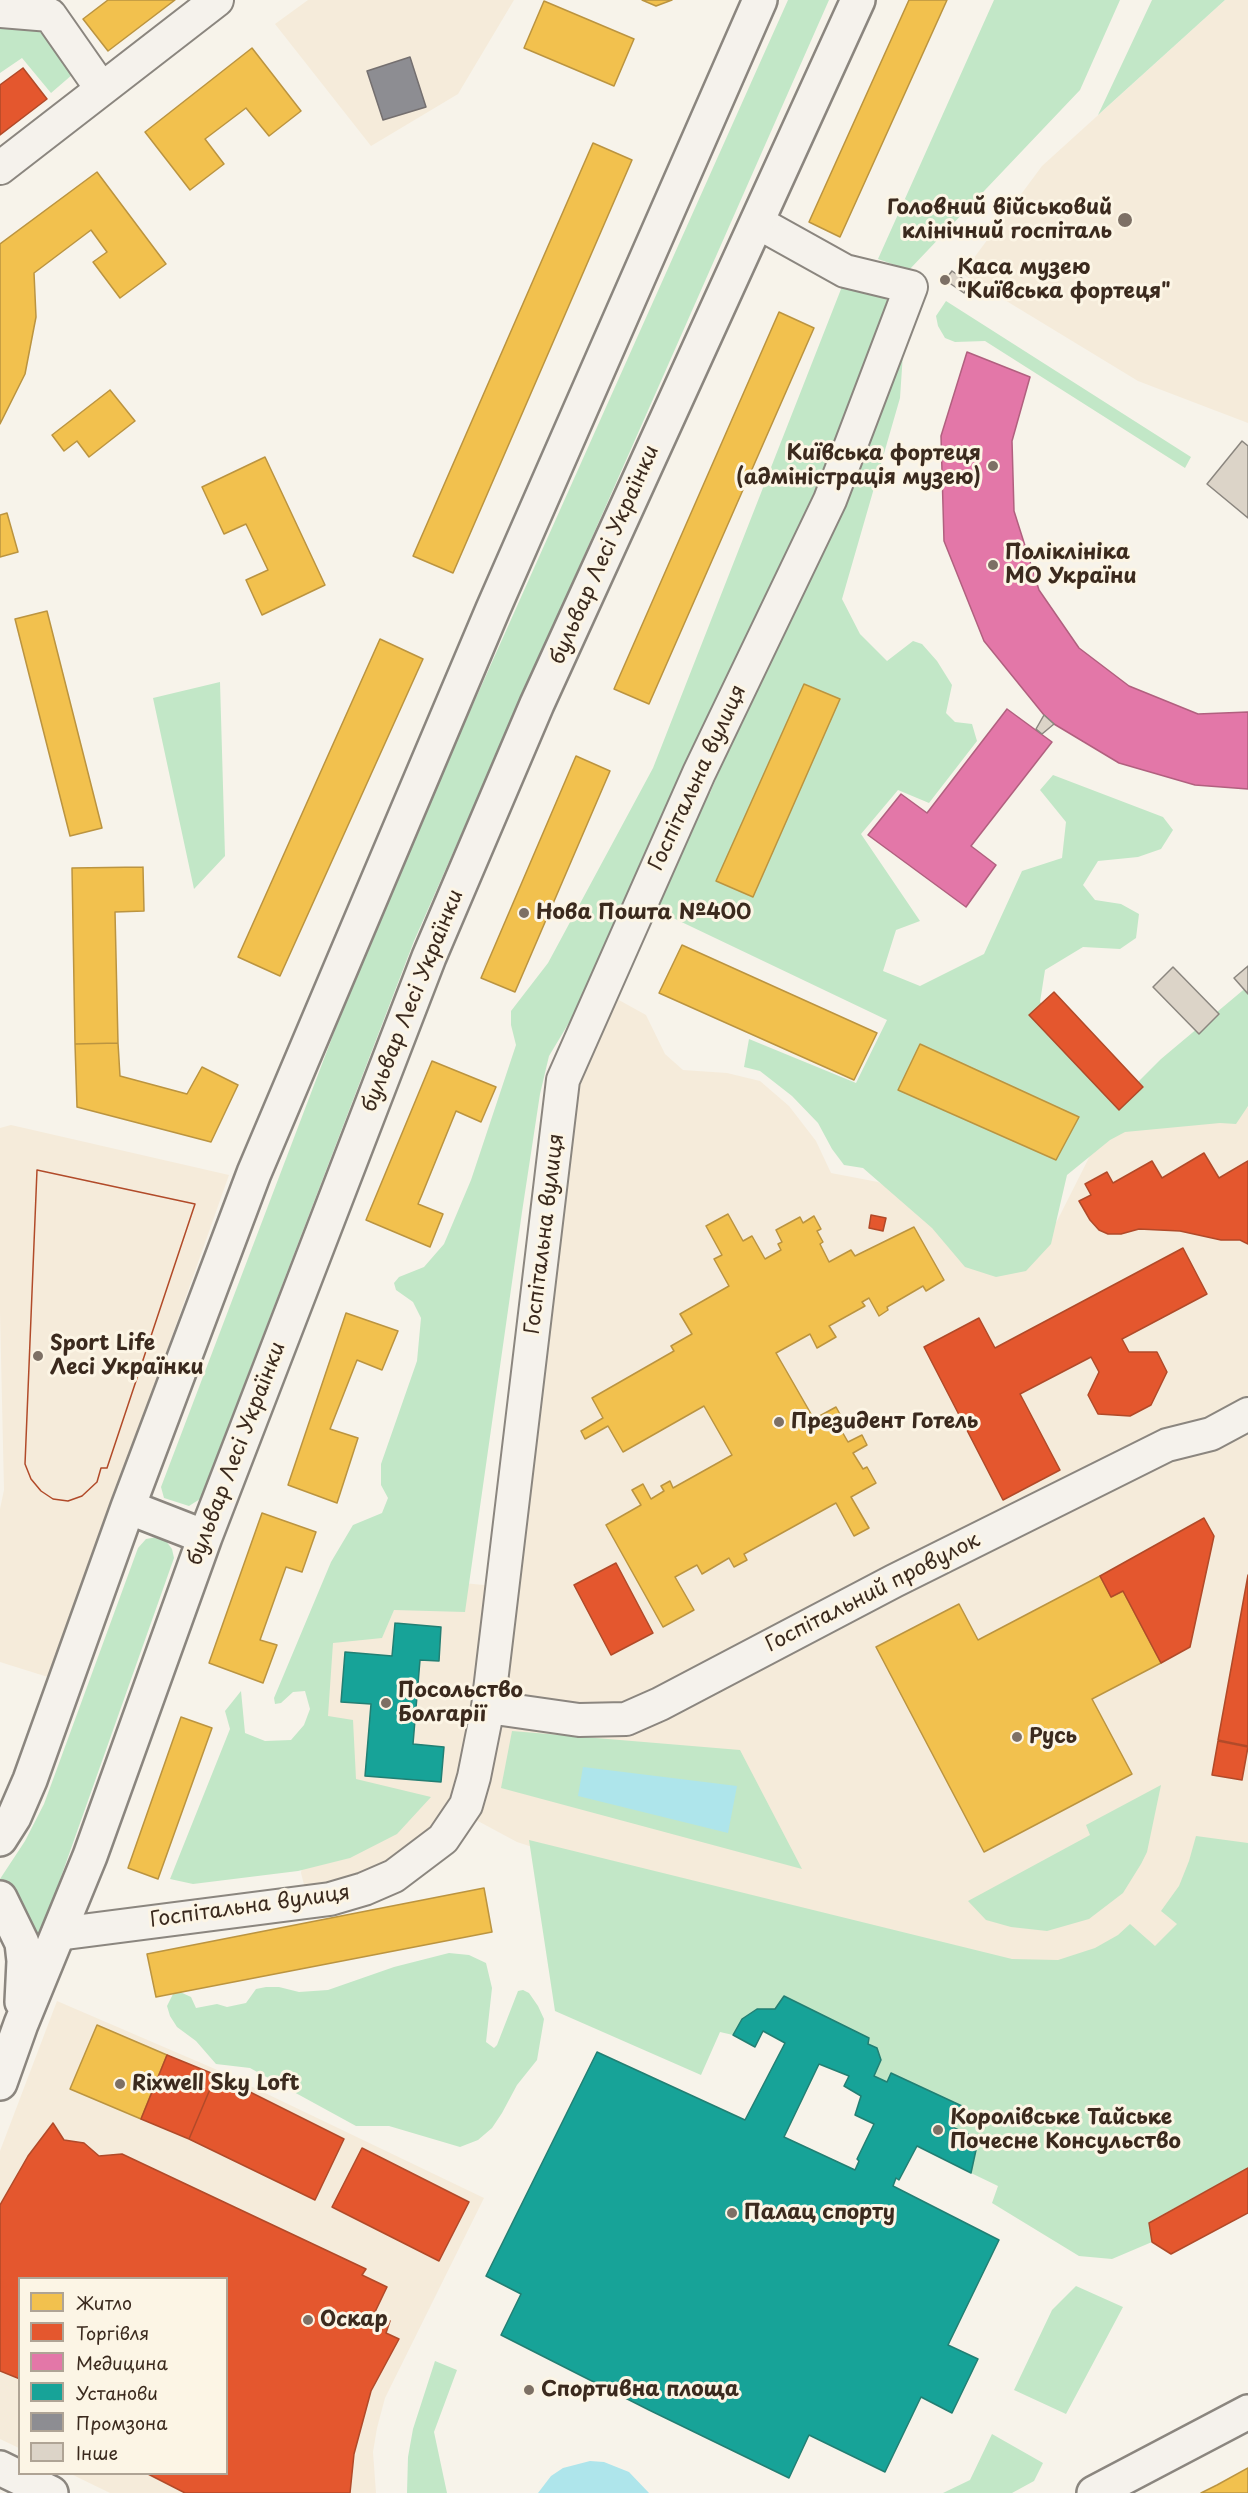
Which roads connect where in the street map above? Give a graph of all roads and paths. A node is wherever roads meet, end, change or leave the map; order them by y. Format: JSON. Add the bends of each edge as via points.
{"nodes":[{"id":1,"x":217,"y":0,"type":"edge"},
{"id":2,"x":760,"y":0,"type":"edge"},
{"id":3,"x":858,"y":0,"type":"edge"},
{"id":4,"x":0,"y":11,"type":"edge"},
{"id":5,"x":101,"y":88,"type":"junction"},
{"id":6,"x":0,"y":168,"type":"edge"},
{"id":7,"x":757,"y":222,"type":"junction"},
{"id":8,"x":1248,"y":1414,"type":"edge"},
{"id":9,"x":128,"y":1507,"type":"junction"},
{"id":10,"x":205,"y":1537,"type":"junction"},
{"id":11,"x":488,"y":1707,"type":"junction"},
{"id":12,"x":3,"y":1832,"type":"edge"},
{"id":13,"x":0,"y":1898,"type":"edge"},
{"id":14,"x":0,"y":1930,"type":"edge"},
{"id":15,"x":58,"y":1934,"type":"junction"},
{"id":16,"x":23,"y":1985,"type":"junction"},
{"id":17,"x":21,"y":2024,"type":"junction"},
{"id":18,"x":0,"y":2083,"type":"edge"},
{"id":19,"x":1248,"y":2412,"type":"edge"},
{"id":20,"x":0,"y":2469,"type":"edge"},
{"id":21,"x":51,"y":2493,"type":"edge"},
{"id":22,"x":1094,"y":2493,"type":"edge"}],
"edges":[{"from":1,"to":5,"type":"street"},
{"from":2,"to":9,"type":"main road","via":[[502,587],[302,1058],[254,1173]]},
{"from":3,"to":7,"type":"main road","name":"бульвар Лесі Українки"},
{"from":4,"to":5,"type":"street","via":[[50,15]]},
{"from":5,"to":6,"type":"street"},
{"from":7,"to":10,"type":"main road","name":"бульвар Лесі Українки","via":[[537,704],[429,957]]},
{"from":7,"to":11,"type":"street","name":"Госпітальна вулиця","via":[[845,271],[910,287],[830,500],[699,773],[563,1080]]},
{"from":8,"to":11,"type":"street","name":"Госпітальний провулок","via":[[1210,1434],[1167,1445],[626,1719],[579,1720]]},
{"from":9,"to":10,"type":"main road"},
{"from":9,"to":12,"type":"main road","via":[[30,1780]]},
{"from":10,"to":15,"type":"main road","name":"бульвар Лесі Українки"},
{"from":11,"to":15,"type":"street","name":"Госпітальна вулиця","via":[[466,1805],[443,1839],[394,1876],[330,1899]]},
{"from":13,"to":16,"type":"main road","via":[[22,1943]]},
{"from":14,"to":16,"type":"main road","via":[[17,1959]]},
{"from":15,"to":17,"type":"main road","name":"бульвар Лесі Українки"},
{"from":16,"to":17,"type":"main road"},
{"from":17,"to":18,"type":"main road"},
{"from":19,"to":22,"type":"main road"},
{"from":20,"to":21,"type":"main road"}]}
